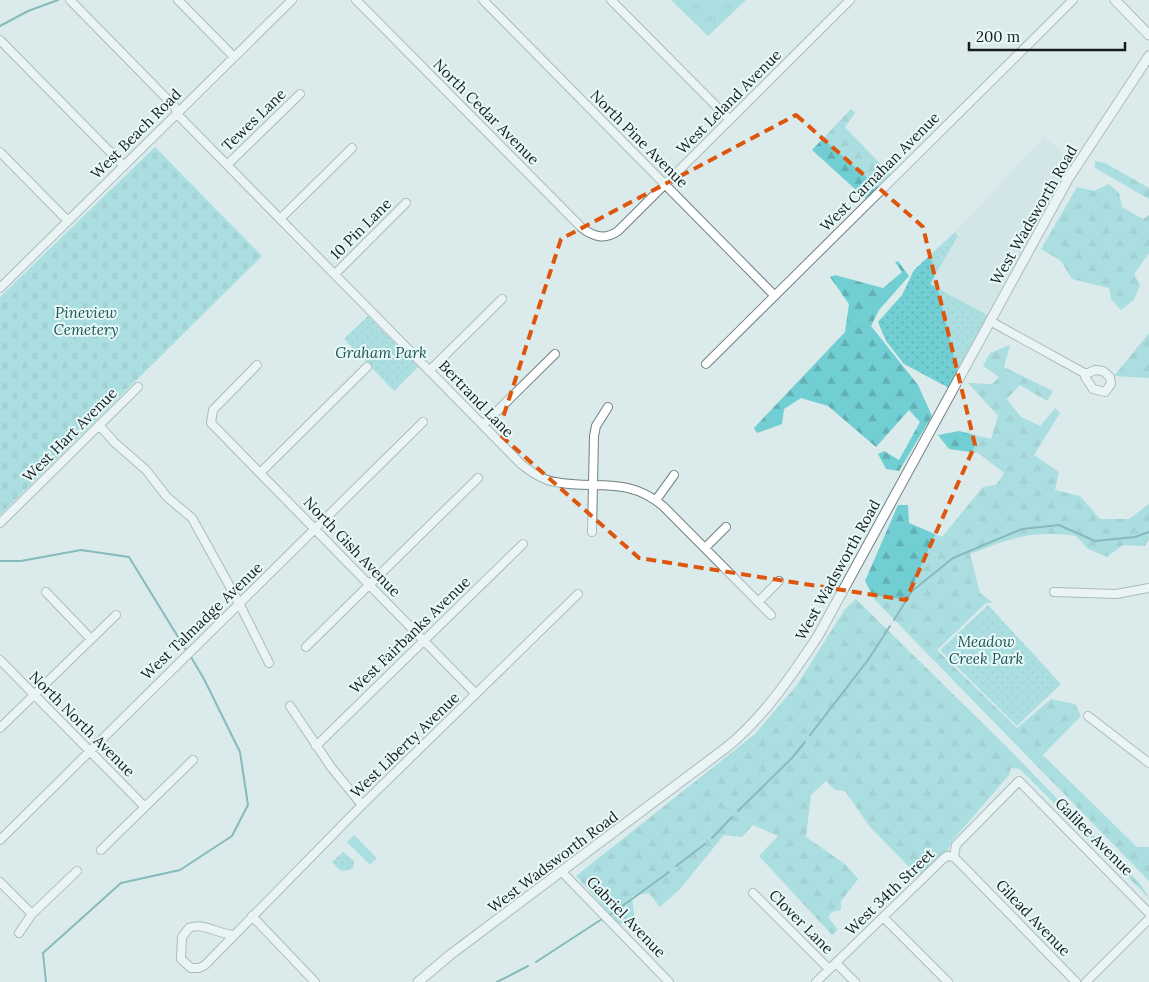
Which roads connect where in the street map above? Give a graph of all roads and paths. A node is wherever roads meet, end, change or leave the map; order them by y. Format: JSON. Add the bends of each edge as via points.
{"nodes":[{"id":1,"x":70,"y":0,"type":"edge"},
{"id":2,"x":178,"y":0,"type":"edge"},
{"id":3,"x":292,"y":0,"type":"edge"},
{"id":4,"x":356,"y":0,"type":"edge"},
{"id":5,"x":483,"y":0,"type":"edge"},
{"id":6,"x":611,"y":0,"type":"edge"},
{"id":7,"x":850,"y":0,"type":"edge"},
{"id":8,"x":1073,"y":0,"type":"edge"},
{"id":9,"x":1115,"y":0,"type":"edge"},
{"id":10,"x":1149,"y":35,"type":"edge"},
{"id":11,"x":0,"y":40,"type":"edge"},
{"id":12,"x":1149,"y":56,"type":"edge"},
{"id":13,"x":234,"y":57,"type":"junction"},
{"id":14,"x":300,"y":94,"type":"dead end"},
{"id":15,"x":177,"y":114,"type":"junction"},
{"id":16,"x":730,"y":120,"type":"junction"},
{"id":17,"x":352,"y":148,"type":"dead end"},
{"id":18,"x":0,"y":152,"type":"edge"},
{"id":19,"x":227,"y":165,"type":"junction"},
{"id":20,"x":124,"y":166,"type":"junction"},
{"id":21,"x":665,"y":185,"type":"junction"},
{"id":22,"x":406,"y":203,"type":"dead end"},
{"id":23,"x":280,"y":219,"type":"junction"},
{"id":24,"x":68,"y":221,"type":"junction"},
{"id":25,"x":601,"y":236,"type":"joint"},
{"id":26,"x":336,"y":274,"type":"junction"},
{"id":27,"x":0,"y":288,"type":"edge"},
{"id":28,"x":775,"y":296,"type":"junction"},
{"id":29,"x":502,"y":299,"type":"dead end"},
{"id":30,"x":990,"y":320,"type":"junction"},
{"id":31,"x":555,"y":354,"type":"dead end"},
{"id":32,"x":706,"y":364,"type":"dead end"},
{"id":33,"x":257,"y":366,"type":"dead end"},
{"id":34,"x":367,"y":367,"type":"dead end"},
{"id":35,"x":429,"y":371,"type":"junction"},
{"id":36,"x":1086,"y":374,"type":"dead end"},
{"id":37,"x":138,"y":387,"type":"dead end"},
{"id":38,"x":608,"y":407,"type":"dead end"},
{"id":39,"x":422,"y":422,"type":"dead end"},
{"id":40,"x":99,"y":425,"type":"junction"},
{"id":41,"x":483,"y":425,"type":"junction"},
{"id":42,"x":260,"y":473,"type":"junction"},
{"id":43,"x":674,"y":476,"type":"dead end"},
{"id":44,"x":478,"y":478,"type":"dead end"},
{"id":45,"x":593,"y":484,"type":"junction"},
{"id":46,"x":656,"y":500,"type":"junction"},
{"id":47,"x":0,"y":524,"type":"edge"},
{"id":48,"x":726,"y":527,"type":"dead end"},
{"id":49,"x":314,"y":529,"type":"junction"},
{"id":50,"x":592,"y":532,"type":"dead end"},
{"id":51,"x":523,"y":544,"type":"dead end"},
{"id":52,"x":705,"y":548,"type":"junction"},
{"id":53,"x":779,"y":581,"type":"dead end"},
{"id":54,"x":369,"y":585,"type":"junction"},
{"id":55,"x":1149,"y":588,"type":"edge"},
{"id":56,"x":46,"y":592,"type":"dead end"},
{"id":57,"x":1054,"y":592,"type":"dead end"},
{"id":58,"x":578,"y":594,"type":"dead end"},
{"id":59,"x":758,"y":602,"type":"junction"},
{"id":60,"x":239,"y":604,"type":"junction"},
{"id":61,"x":116,"y":615,"type":"dead end"},
{"id":62,"x":771,"y":615,"type":"dead end"},
{"id":63,"x":91,"y":639,"type":"junction"},
{"id":64,"x":424,"y":641,"type":"junction"},
{"id":65,"x":306,"y":647,"type":"dead end"},
{"id":66,"x":0,"y":660,"type":"edge"},
{"id":67,"x":269,"y":664,"type":"dead end"},
{"id":68,"x":34,"y":694,"type":"junction"},
{"id":69,"x":476,"y":694,"type":"junction"},
{"id":70,"x":290,"y":706,"type":"dead end"},
{"id":71,"x":1088,"y":716,"type":"dead end"},
{"id":72,"x":0,"y":728,"type":"edge"},
{"id":73,"x":316,"y":746,"type":"junction"},
{"id":74,"x":89,"y":751,"type":"junction"},
{"id":75,"x":193,"y":760,"type":"dead end"},
{"id":76,"x":1149,"y":764,"type":"edge"},
{"id":77,"x":1019,"y":781,"type":"joint"},
{"id":78,"x":362,"y":805,"type":"junction"},
{"id":79,"x":145,"y":807,"type":"junction"},
{"id":80,"x":0,"y":840,"type":"edge"},
{"id":81,"x":101,"y":850,"type":"dead end"},
{"id":82,"x":954,"y":858,"type":"junction"},
{"id":83,"x":77,"y":871,"type":"dead end"},
{"id":84,"x":562,"y":872,"type":"junction"},
{"id":85,"x":0,"y":882,"type":"edge"},
{"id":86,"x":753,"y":893,"type":"dead end"},
{"id":87,"x":1149,"y":913,"type":"edge"},
{"id":88,"x":32,"y":914,"type":"junction"},
{"id":89,"x":252,"y":916,"type":"junction"},
{"id":90,"x":884,"y":917,"type":"junction"},
{"id":91,"x":1149,"y":919,"type":"edge"},
{"id":92,"x":1143,"y":926,"type":"junction"},
{"id":93,"x":1149,"y":932,"type":"edge"},
{"id":94,"x":19,"y":933,"type":"dead end"},
{"id":95,"x":234,"y":935,"type":"junction"},
{"id":96,"x":836,"y":963,"type":"junction"},
{"id":97,"x":829,"y":970,"type":"junction"},
{"id":98,"x":315,"y":982,"type":"edge"},
{"id":99,"x":418,"y":982,"type":"edge"},
{"id":100,"x":669,"y":982,"type":"edge"},
{"id":101,"x":816,"y":982,"type":"edge"},
{"id":102,"x":855,"y":982,"type":"edge"},
{"id":103,"x":948,"y":982,"type":"edge"},
{"id":104,"x":1076,"y":982,"type":"edge"},
{"id":105,"x":1086,"y":982,"type":"edge"}],
"edges":[{"from":1,"to":15,"type":"street","name":"Bertrand Lane","via":[[175,107]]},
{"from":2,"to":13,"type":"street"},
{"from":3,"to":13,"type":"street","name":"West Beach Road"},
{"from":4,"to":25,"type":"street","name":"North Cedar Avenue","via":[[582,228],[591,235]]},
{"from":5,"to":21,"type":"street","name":"North Pine Avenue"},
{"from":6,"to":16,"type":"street"},
{"from":7,"to":16,"type":"street","name":"West Leland Avenue"},
{"from":8,"to":28,"type":"street","name":"West Carnahan Avenue"},
{"from":9,"to":10,"type":"main road"},
{"from":11,"to":20,"type":"street"},
{"from":12,"to":30,"type":"main road","name":"West Wadsworth Road","via":[[1068,179]]},
{"from":13,"to":15,"type":"street","name":"West Beach Road"},
{"from":14,"to":19,"type":"street","name":"Tewes Lane"},
{"from":15,"to":19,"type":"street","name":"Bertrand Lane"},
{"from":15,"to":20,"type":"street","name":"West Beach Road"},
{"from":16,"to":21,"type":"street","name":"West Leland Avenue"},
{"from":17,"to":23,"type":"street"},
{"from":18,"to":24,"type":"street"},
{"from":19,"to":23,"type":"street","name":"Bertrand Lane"},
{"from":20,"to":24,"type":"street","name":"West Beach Road"},
{"from":21,"to":25,"type":"street","name":"West Leland Avenue","via":[[613,235]]},
{"from":21,"to":28,"type":"street","name":"North Pine Avenue"},
{"from":22,"to":26,"type":"street","name":"10 Pin Lane"},
{"from":23,"to":26,"type":"street","name":"Bertrand Lane"},
{"from":24,"to":27,"type":"street","name":"West Beach Road"},
{"from":26,"to":35,"type":"street","name":"Bertrand Lane"},
{"from":28,"to":32,"type":"street","name":"West Carnahan Avenue"},
{"from":29,"to":35,"type":"street"},
{"from":30,"to":36,"type":"street"},
{"from":30,"to":84,"type":"main road","name":"West Wadsworth Road","via":[[818,636],[793,674],[731,744]]},
{"from":31,"to":41,"type":"street"},
{"from":33,"to":42,"type":"street","name":"North Gish Avenue","via":[[213,410],[210,419]]},
{"from":34,"to":42,"type":"street"},
{"from":35,"to":41,"type":"street","name":"Bertrand Lane"},
{"from":37,"to":40,"type":"street","name":"West Hart Avenue"},
{"from":38,"to":45,"type":"street","via":[[596,426],[594,436]]},
{"from":39,"to":49,"type":"street","name":"West Talmadge Avenue"},
{"from":40,"to":47,"type":"street","name":"West Hart Avenue"},
{"from":40,"to":60,"type":"street","via":[[192,518]]},
{"from":41,"to":45,"type":"street","name":"Bertrand Lane","via":[[535,474],[555,482]]},
{"from":42,"to":49,"type":"street","name":"North Gish Avenue"},
{"from":43,"to":46,"type":"street"},
{"from":44,"to":54,"type":"street"},
{"from":45,"to":46,"type":"street","name":"Bertrand Lane","via":[[637,490]]},
{"from":45,"to":50,"type":"street"},
{"from":46,"to":52,"type":"street","name":"Bertrand Lane"},
{"from":48,"to":52,"type":"street"},
{"from":49,"to":54,"type":"street","name":"North Gish Avenue"},
{"from":49,"to":60,"type":"street","name":"West Talmadge Avenue"},
{"from":51,"to":64,"type":"street","name":"West Fairbanks Avenue"},
{"from":52,"to":59,"type":"street","name":"Bertrand Lane"},
{"from":53,"to":59,"type":"street"},
{"from":54,"to":64,"type":"street","name":"North Gish Avenue"},
{"from":54,"to":65,"type":"street"},
{"from":55,"to":57,"type":"street","via":[[1116,594]]},
{"from":56,"to":63,"type":"street"},
{"from":58,"to":69,"type":"street","name":"West Liberty Avenue"},
{"from":59,"to":62,"type":"street","name":"Bertrand Lane"},
{"from":60,"to":67,"type":"street"},
{"from":60,"to":74,"type":"street","name":"West Talmadge Avenue"},
{"from":61,"to":63,"type":"street"},
{"from":63,"to":68,"type":"street"},
{"from":64,"to":69,"type":"street","name":"North Gish Avenue"},
{"from":64,"to":73,"type":"street","name":"West Fairbanks Avenue"},
{"from":66,"to":68,"type":"street","name":"North North Avenue"},
{"from":68,"to":72,"type":"street"},
{"from":68,"to":74,"type":"street","name":"North North Avenue"},
{"from":69,"to":78,"type":"street","name":"West Liberty Avenue"},
{"from":70,"to":73,"type":"street"},
{"from":71,"to":76,"type":"street"},
{"from":73,"to":78,"type":"street"},
{"from":74,"to":79,"type":"street","name":"North North Avenue"},
{"from":74,"to":80,"type":"street","name":"West Talmadge Avenue"},
{"from":75,"to":79,"type":"street"},
{"from":77,"to":82,"type":"street","name":"West 34th Street","via":[[956,845]]},
{"from":77,"to":87,"type":"street","name":"Galilee Avenue"},
{"from":78,"to":89,"type":"street","name":"West Liberty Avenue"},
{"from":79,"to":81,"type":"street"},
{"from":82,"to":90,"type":"street","name":"West 34th Street","via":[[947,856],[943,859]]},
{"from":82,"to":104,"type":"street","name":"Gilead Avenue"},
{"from":83,"to":88,"type":"street"},
{"from":84,"to":99,"type":"main road","name":"West Wadsworth Road"},
{"from":84,"to":100,"type":"street","name":"Gabriel Avenue"},
{"from":85,"to":88,"type":"street"},
{"from":86,"to":97,"type":"street","name":"Clover Lane"},
{"from":88,"to":94,"type":"street"},
{"from":89,"to":95,"type":"street","name":"West Liberty Avenue"},
{"from":89,"to":98,"type":"street"},
{"from":90,"to":96,"type":"street","name":"West 34th Street"},
{"from":90,"to":103,"type":"street"},
{"from":91,"to":92,"type":"street"},
{"from":92,"to":93,"type":"street"},
{"from":92,"to":105,"type":"street"},
{"from":95,"to":95,"type":"street","name":"West Liberty Avenue","via":[[204,965],[194,968],[184,962],[180,953],[185,931],[198,925]]},
{"from":96,"to":97,"type":"street","name":"West 34th Street"},
{"from":96,"to":102,"type":"street"},
{"from":97,"to":101,"type":"street","name":"West 34th Street"}]}
